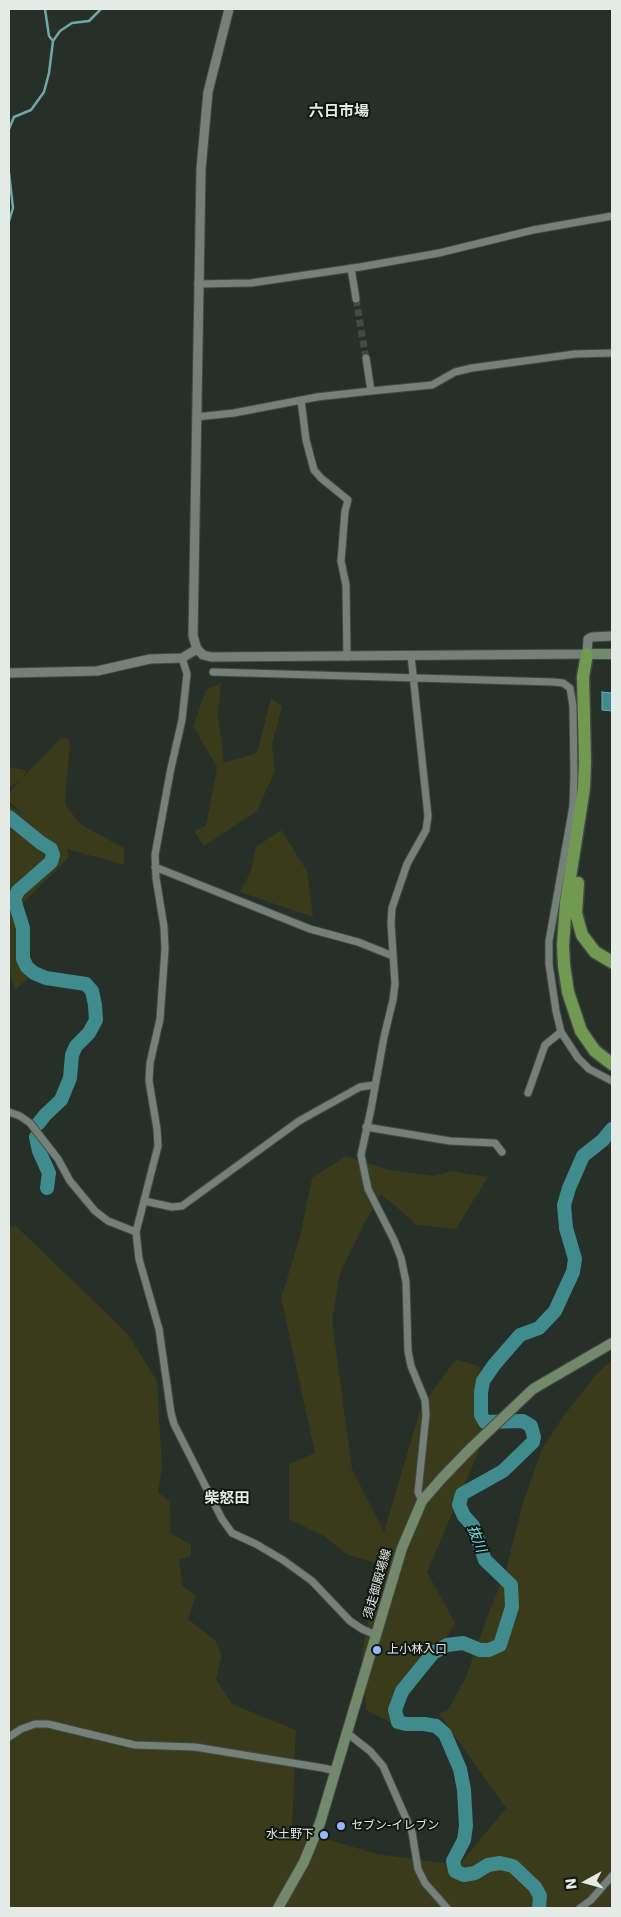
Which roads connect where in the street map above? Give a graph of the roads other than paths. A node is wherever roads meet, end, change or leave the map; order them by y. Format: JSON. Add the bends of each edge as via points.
{"nodes":[{"id":1,"x":229,"y":9,"type":"edge"},
{"id":2,"x":612,"y":216,"type":"edge"},
{"id":3,"x":351,"y":268,"type":"junction"},
{"id":4,"x":198,"y":284,"type":"junction"},
{"id":5,"x":356,"y":299,"type":"tunnel mouth"},
{"id":6,"x":612,"y":353,"type":"edge"},
{"id":7,"x":366,"y":358,"type":"tunnel mouth"},
{"id":8,"x":371,"y":391,"type":"junction"},
{"id":9,"x":301,"y":400,"type":"junction"},
{"id":10,"x":196,"y":417,"type":"junction"},
{"id":11,"x":612,"y":636,"type":"edge"},
{"id":12,"x":197,"y":649,"type":"junction"},
{"id":13,"x":587,"y":654,"type":"junction"},
{"id":14,"x":612,"y":654,"type":"edge"},
{"id":15,"x":347,"y":656,"type":"junction"},
{"id":16,"x":411,"y":656,"type":"junction"},
{"id":17,"x":182,"y":658,"type":"junction"},
{"id":18,"x":9,"y":672,"type":"edge"},
{"id":19,"x":213,"y":672,"type":"dead end"},
{"id":20,"x":413,"y":677,"type":"junction"},
{"id":21,"x":155,"y":867,"type":"junction"},
{"id":22,"x":393,"y":956,"type":"junction"},
{"id":23,"x":612,"y":962,"type":"edge"},
{"id":24,"x":561,"y":1032,"type":"junction"},
{"id":25,"x":610,"y":1063,"type":"edge"},
{"id":26,"x":612,"y":1081,"type":"edge"},
{"id":27,"x":374,"y":1085,"type":"junction"},
{"id":28,"x":528,"y":1093,"type":"dead end"},
{"id":29,"x":9,"y":1112,"type":"edge"},
{"id":30,"x":366,"y":1127,"type":"junction"},
{"id":31,"x":502,"y":1152,"type":"dead end"},
{"id":32,"x":144,"y":1201,"type":"junction"},
{"id":33,"x":136,"y":1232,"type":"junction"},
{"id":34,"x":612,"y":1343,"type":"edge"},
{"id":35,"x":422,"y":1501,"type":"junction"},
{"id":36,"x":376,"y":1635,"type":"junction"},
{"id":37,"x":348,"y":1733,"type":"junction"},
{"id":38,"x":9,"y":1737,"type":"edge"},
{"id":39,"x":336,"y":1772,"type":"junction"},
{"id":40,"x":612,"y":1876,"type":"edge"},
{"id":41,"x":278,"y":1908,"type":"edge"},
{"id":42,"x":447,"y":1908,"type":"edge"},
{"id":43,"x":580,"y":1908,"type":"edge"}],
"edges":[{"from":1,"to":4,"type":"street","via":[[208,92],[203,131]]},
{"from":2,"to":3,"type":"street"},
{"from":3,"to":4,"type":"street","via":[[251,283]]},
{"from":3,"to":5,"type":"street"},
{"from":4,"to":10,"type":"street"},
{"from":6,"to":8,"type":"street","via":[[574,354],[472,368],[455,372],[432,385]]},
{"from":7,"to":8,"type":"street"},
{"from":8,"to":9,"type":"street"},
{"from":9,"to":10,"type":"street"},
{"from":9,"to":15,"type":"street","via":[[314,470],[348,500],[342,561],[346,585]]},
{"from":10,"to":12,"type":"street","via":[[193,636]]},
{"from":11,"to":13,"type":"street","via":[[588,639]]},
{"from":12,"to":15,"type":"street","via":[[211,657]]},
{"from":12,"to":17,"type":"street"},
{"from":13,"to":14,"type":"main road"},
{"from":13,"to":16,"type":"street"},
{"from":13,"to":23,"type":"highway","via":[[592,677],[592,790],[576,913],[588,944]]},
{"from":13,"to":25,"type":"highway","via":[[584,788],[565,918],[564,965],[568,992],[581,1031],[589,1045]]},
{"from":15,"to":16,"type":"street"},
{"from":16,"to":20,"type":"street"},
{"from":17,"to":18,"type":"street","via":[[150,659],[88,672]]},
{"from":17,"to":21,"type":"street","via":[[187,674],[182,720]]},
{"from":19,"to":20,"type":"street"},
{"from":20,"to":22,"type":"street","via":[[428,816],[426,830],[408,864],[392,908]]},
{"from":20,"to":24,"type":"street","via":[[554,682],[570,688],[573,706],[573,806],[549,941],[552,983]]},
{"from":21,"to":22,"type":"street","via":[[310,929]]},
{"from":21,"to":32,"type":"street","via":[[166,948],[160,1019],[149,1081],[158,1146]]},
{"from":22,"to":27,"type":"street","via":[[393,1000]]},
{"from":24,"to":26,"type":"street","via":[[589,1069]]},
{"from":24,"to":28,"type":"street","via":[[545,1045]]},
{"from":27,"to":30,"type":"street","via":[[372,1109]]},
{"from":27,"to":32,"type":"street","via":[[360,1087],[299,1121],[182,1206]]},
{"from":29,"to":33,"type":"street","via":[[30,1124],[95,1211],[108,1221]]},
{"from":30,"to":31,"type":"street","via":[[450,1141],[495,1143]]},
{"from":30,"to":35,"type":"street","via":[[362,1166],[368,1189],[401,1258],[406,1282],[408,1351],[425,1400],[418,1492]]},
{"from":32,"to":33,"type":"street"},
{"from":33,"to":36,"type":"street","via":[[139,1259],[159,1329],[174,1424],[222,1519],[232,1533],[283,1560],[312,1582],[350,1621]]},
{"from":34,"to":35,"type":"main road","name":"須走御殿場線","via":[[533,1389]]},
{"from":35,"to":36,"type":"main road","name":"須走御殿場線","via":[[402,1548]]},
{"from":36,"to":37,"type":"main road","name":"須走御殿場線"},
{"from":37,"to":39,"type":"main road","name":"須走御殿場線"},
{"from":37,"to":42,"type":"street","via":[[383,1766],[412,1832],[418,1869],[425,1883]]},
{"from":38,"to":39,"type":"street","via":[[35,1724],[48,1724],[135,1745],[195,1747]]},
{"from":39,"to":41,"type":"main road","name":"須走御殿場線","via":[[312,1843]]},
{"from":40,"to":43,"type":"street"}]}
